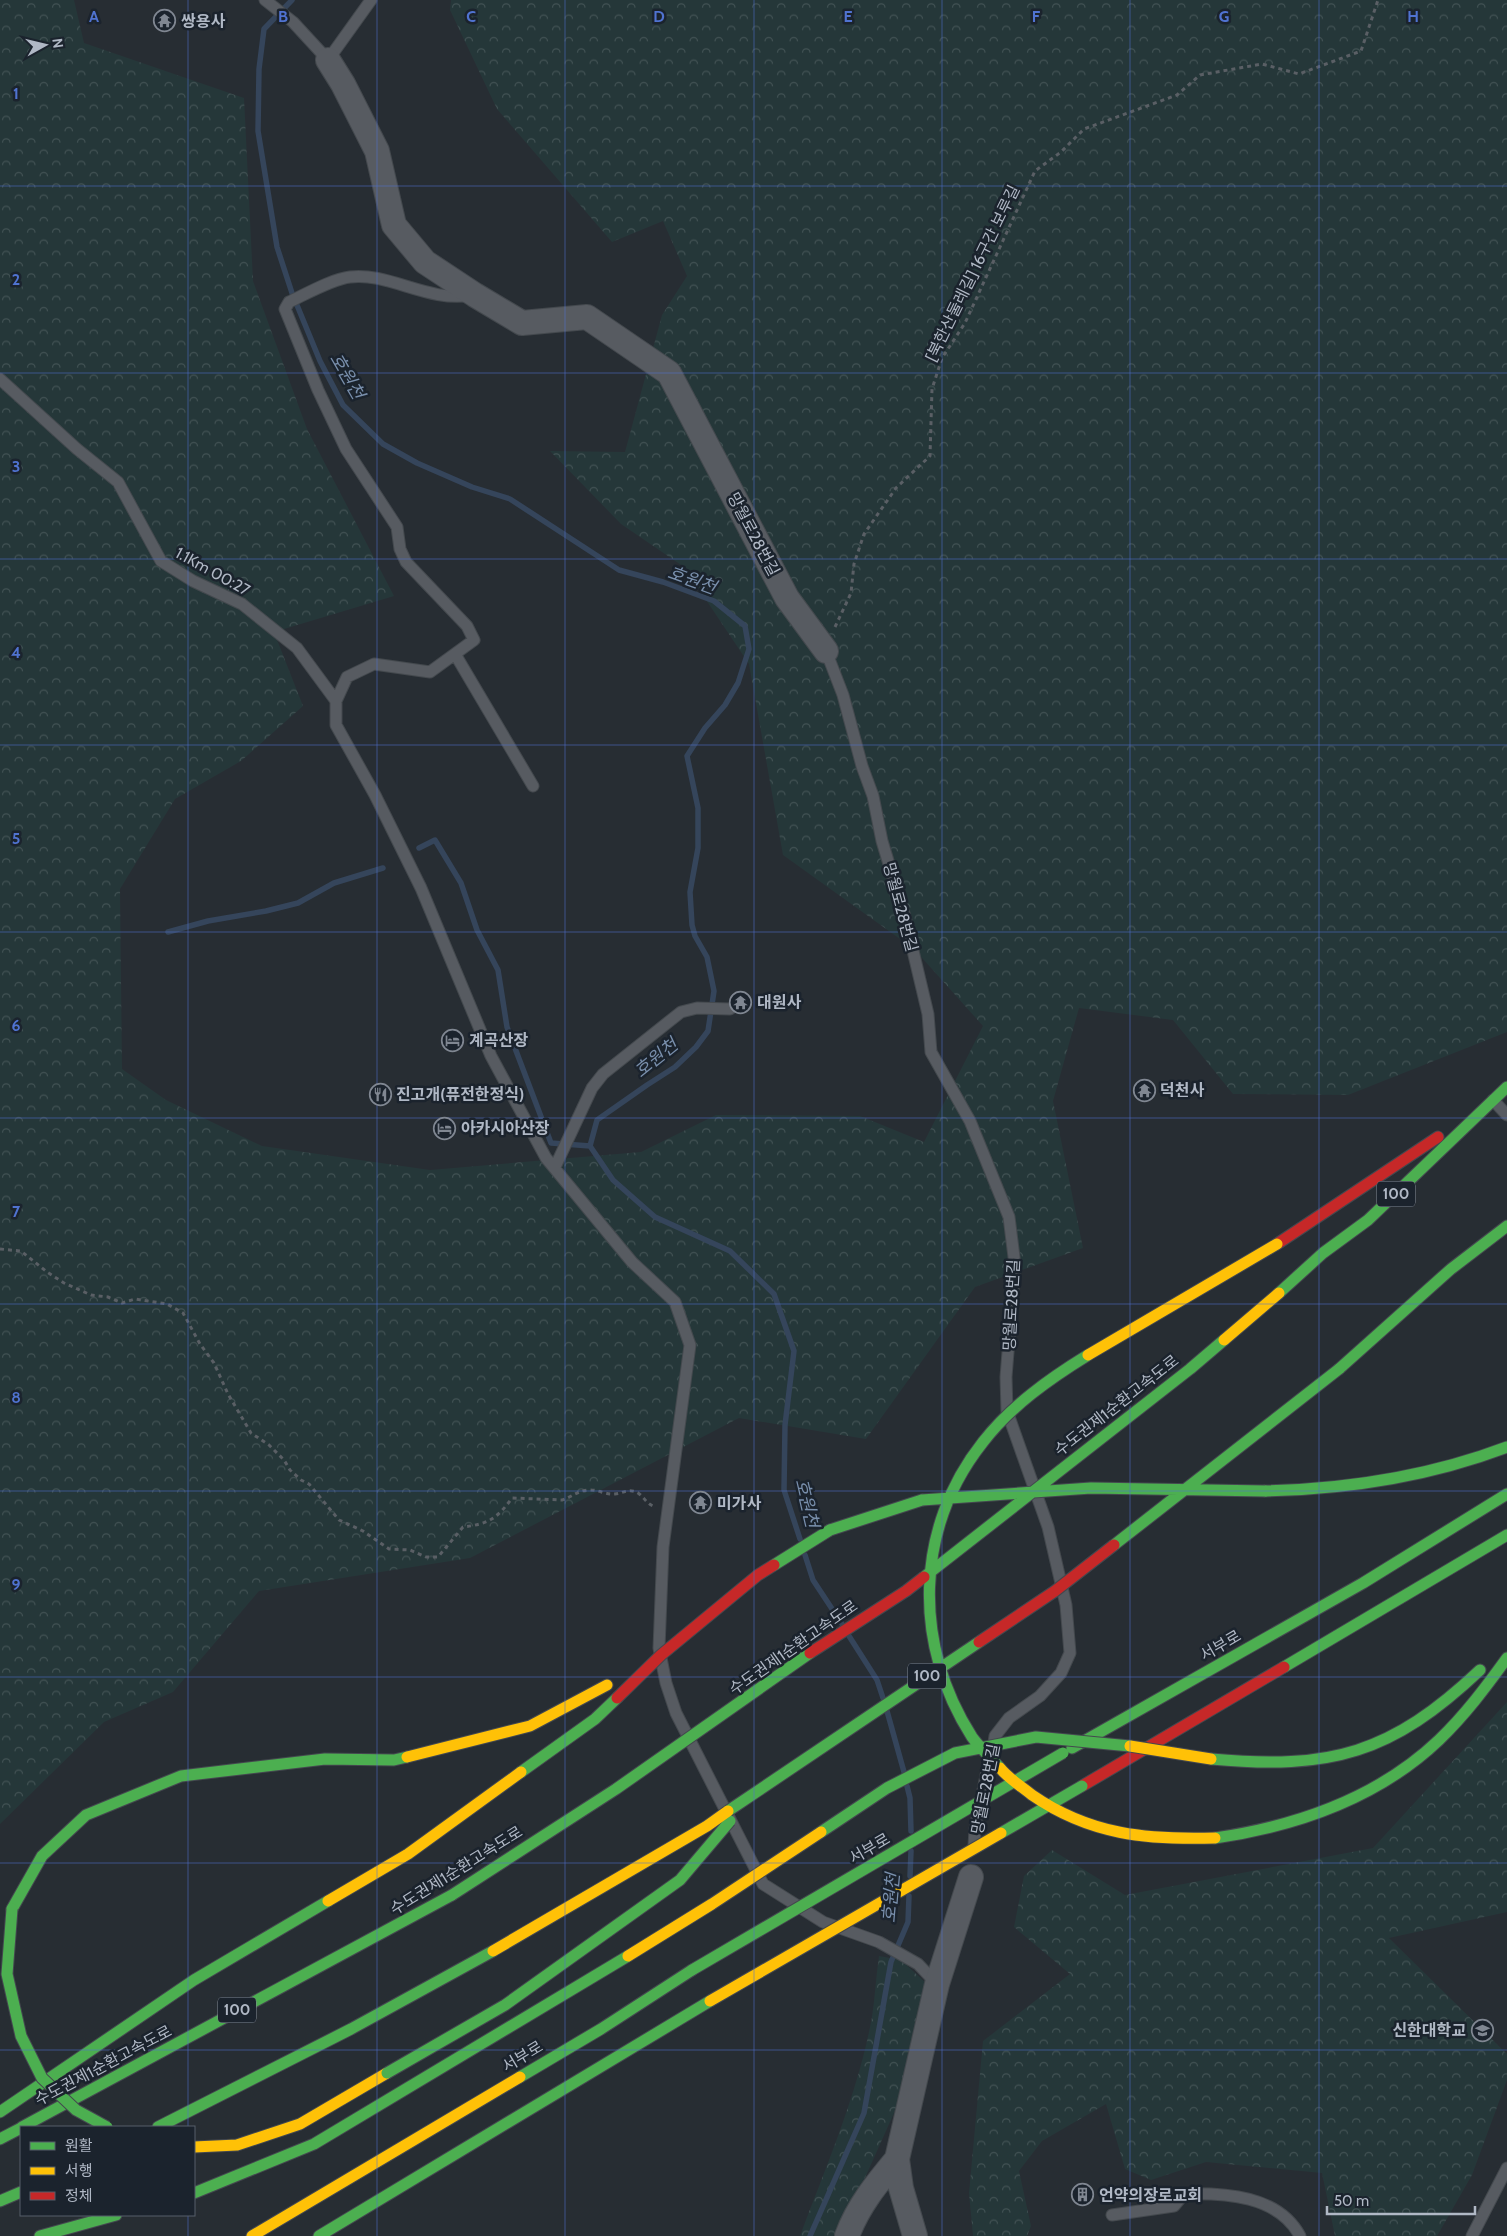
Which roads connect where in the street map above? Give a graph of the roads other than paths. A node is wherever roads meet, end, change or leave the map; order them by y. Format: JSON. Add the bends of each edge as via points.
{"nodes":[{"id":1,"x":371,"y":0,"type":"edge"},
{"id":2,"x":269,"y":3,"type":"edge"},
{"id":3,"x":328,"y":60,"type":"junction"},
{"id":4,"x":475,"y":295,"type":"junction"},
{"id":5,"x":0,"y":379,"type":"edge"},
{"id":6,"x":826,"y":650,"type":"joint"},
{"id":7,"x":454,"y":654,"type":"junction"},
{"id":8,"x":336,"y":701,"type":"junction"},
{"id":9,"x":533,"y":786,"type":"dead end"},
{"id":10,"x":730,"y":1009,"type":"dead end"},
{"id":11,"x":1507,"y":1087,"type":"edge"},
{"id":12,"x":1493,"y":1100,"type":"junction"},
{"id":13,"x":1507,"y":1115,"type":"edge"},
{"id":14,"x":555,"y":1167,"type":"junction"},
{"id":15,"x":1507,"y":1226,"type":"edge"},
{"id":16,"x":1507,"y":1447,"type":"edge"},
{"id":17,"x":1507,"y":1494,"type":"edge"},
{"id":18,"x":1507,"y":1535,"type":"edge"},
{"id":19,"x":661,"y":1656,"type":"junction"},
{"id":20,"x":1491,"y":1658,"type":"dead end"},
{"id":21,"x":1507,"y":1658,"type":"edge"},
{"id":22,"x":755,"y":1791,"type":"junction"},
{"id":23,"x":972,"y":1877,"type":"joint"},
{"id":24,"x":938,"y":1984,"type":"junction"},
{"id":25,"x":0,"y":2112,"type":"edge"},
{"id":26,"x":24,"y":2126,"type":"edge"},
{"id":27,"x":105,"y":2126,"type":"edge"},
{"id":28,"x":160,"y":2126,"type":"edge"},
{"id":29,"x":20,"y":2128,"type":"edge"},
{"id":30,"x":0,"y":2138,"type":"edge"},
{"id":31,"x":195,"y":2147,"type":"edge"},
{"id":32,"x":897,"y":2159,"type":"junction"},
{"id":33,"x":1507,"y":2168,"type":"edge"},
{"id":34,"x":20,"y":2192,"type":"edge"},
{"id":35,"x":195,"y":2193,"type":"edge"},
{"id":36,"x":0,"y":2201,"type":"edge"},
{"id":37,"x":1112,"y":2215,"type":"dead end"},
{"id":38,"x":112,"y":2216,"type":"edge"},
{"id":39,"x":40,"y":2236,"type":"edge"},
{"id":40,"x":252,"y":2236,"type":"edge"},
{"id":41,"x":319,"y":2236,"type":"edge"},
{"id":42,"x":847,"y":2236,"type":"edge"},
{"id":43,"x":915,"y":2236,"type":"edge"},
{"id":44,"x":1300,"y":2236,"type":"edge"},
{"id":45,"x":1472,"y":2236,"type":"edge"}],
"edges":[{"from":1,"to":3,"type":"lane"},
{"from":2,"to":3,"type":"lane","via":[[293,22]]},
{"from":3,"to":4,"type":"street","via":[[377,151],[394,225],[425,262]]},
{"from":4,"to":6,"type":"street","name":"망월로28번길","via":[[522,322],[588,317],[669,373],[787,598]]},
{"from":4,"to":7,"type":"lane","via":[[457,298],[369,276],[349,277],[289,302],[285,309],[346,449],[397,526],[400,549],[406,562],[467,626],[474,640]]},
{"from":5,"to":8,"type":"lane","name":"1.1Km 00:27","via":[[118,482],[161,561],[193,581],[242,604],[297,648]]},
{"from":6,"to":23,"type":"lane","name":"망월로28번길","via":[[873,796],[882,841],[905,918],[928,1014],[931,1052],[970,1121],[1009,1217],[1015,1265],[1006,1377],[1007,1411],[1048,1527],[1070,1635],[1070,1653],[1061,1672],[1040,1696],[1009,1718],[995,1736],[975,1829]]},
{"from":7,"to":8,"type":"lane","via":[[430,672],[374,664],[347,677]]},
{"from":7,"to":9,"type":"lane"},
{"from":8,"to":14,"type":"lane","via":[[336,726],[375,794],[421,888],[491,1056],[546,1158]]},
{"from":10,"to":14,"type":"lane","via":[[697,1008],[681,1012],[603,1074],[592,1088]]},
{"from":11,"to":12,"type":"highway","name":"수도권제1순환고속도로","number":"100"},
{"from":12,"to":13,"type":"lane"},
{"from":12,"to":21,"type":"highway","bridge":true,"via":[[1277,1244],[1071,1364],[1012,1410],[980,1444],[958,1478],[940,1520],[931,1555],[929,1605],[938,1664],[953,1707],[968,1734],[988,1759],[1012,1782],[1041,1802],[1093,1826],[1159,1839],[1215,1838],[1258,1832],[1296,1822],[1352,1800],[1414,1762],[1449,1730]]},
{"from":12,"to":26,"type":"highway","name":"수도권제1순환고속도로","number":"100","bridge":true,"via":[[1368,1220],[1322,1253],[1190,1369],[906,1590],[616,1789],[452,1895]]},
{"from":14,"to":24,"type":"lane","via":[[632,1262],[674,1302],[690,1345],[663,1547],[659,1648],[676,1713],[763,1884],[823,1922],[879,1942],[918,1964]]},
{"from":15,"to":22,"type":"highway","number":"100","bridge":true,"via":[[1451,1269],[1339,1369],[1055,1591]]},
{"from":16,"to":19,"type":"highway","bridge":true,"via":[[1444,1468],[1369,1484],[1326,1489],[1091,1488],[922,1500],[830,1530],[758,1575]]},
{"from":17,"to":40,"type":"highway","name":"서부로","bridge":true,"via":[[1363,1583],[1063,1753],[692,1970],[601,2028]]},
{"from":18,"to":41,"type":"highway","bridge":true,"via":[[710,2001]]},
{"from":19,"to":25,"type":"highway","bridge":true,"via":[[595,1719],[408,1854],[194,1980]]},
{"from":19,"to":27,"type":"highway","bridge":true,"via":[[530,1726],[394,1760],[325,1759],[181,1776],[86,1815],[42,1856],[12,1909],[7,1974],[21,2036],[42,2078],[76,2110]]},
{"from":20,"to":35,"type":"highway","bridge":true,"via":[[1463,1688],[1412,1728],[1371,1747],[1338,1756],[1302,1761],[1249,1762],[1036,1737],[955,1753],[887,1788],[712,1904],[314,2144]]},
{"from":22,"to":28,"type":"highway","number":"100","bridge":true,"via":[[707,1826],[493,1950],[351,2029]]},
{"from":22,"to":31,"type":"highway","bridge":true,"via":[[680,1880],[505,2005],[300,2124],[237,2145]]},
{"from":23,"to":24,"type":"street","name":"망월로28번길"},
{"from":24,"to":32,"type":"street","name":"망월로28번길"},
{"from":29,"to":30,"type":"highway","name":"수도권제1순환고속도로","number":"100"},
{"from":32,"to":42,"type":"street","via":[[868,2196]]},
{"from":32,"to":43,"type":"street","name":"망월로28번길","via":[[901,2188]]},
{"from":33,"to":45,"type":"lane"},
{"from":34,"to":36,"type":"highway"},
{"from":37,"to":44,"type":"lane","via":[[1174,2206],[1184,2194],[1217,2193],[1262,2203],[1293,2223]]},
{"from":38,"to":39,"type":"highway"}]}
